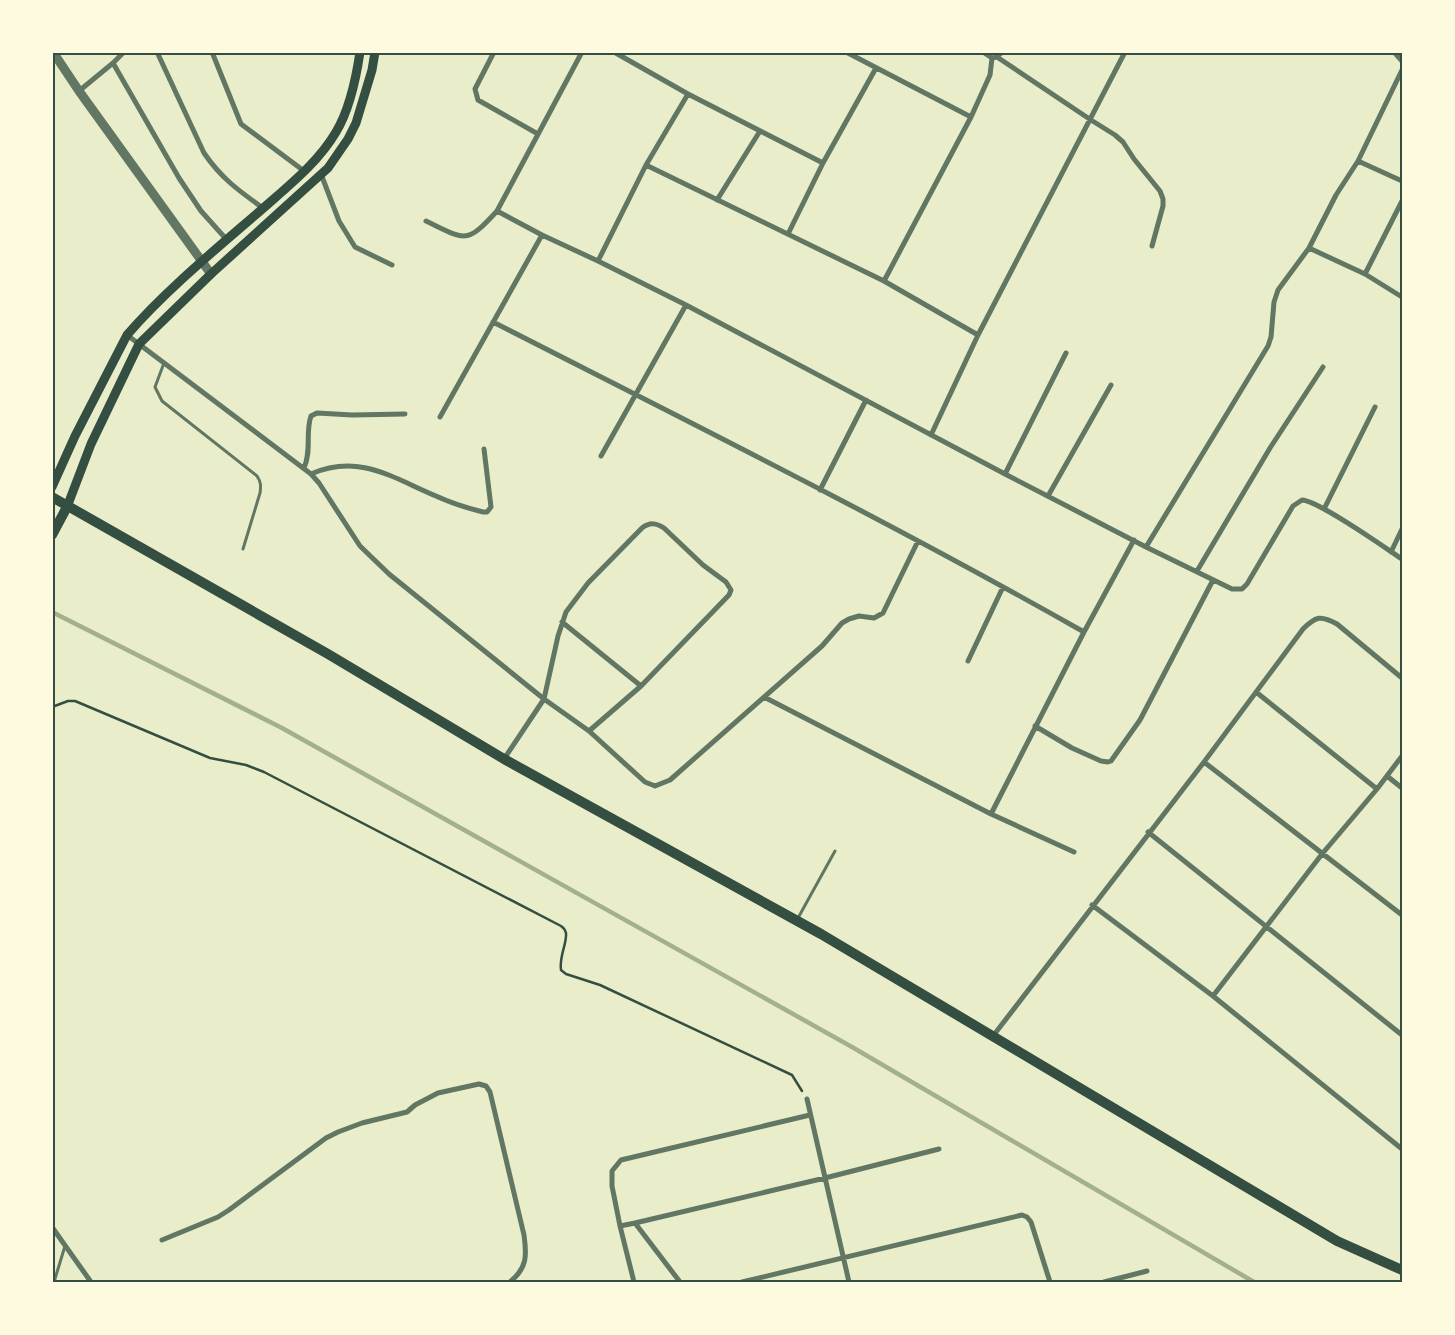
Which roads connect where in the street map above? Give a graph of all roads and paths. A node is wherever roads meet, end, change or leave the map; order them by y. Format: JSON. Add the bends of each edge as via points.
{"nodes":[{"id":1,"x":53,"y":52,"type":"edge"},
{"id":2,"x":124,"y":52,"type":"edge"},
{"id":3,"x":157,"y":52,"type":"edge"},
{"id":4,"x":212,"y":52,"type":"edge"},
{"id":5,"x":360,"y":52,"type":"edge"},
{"id":6,"x":375,"y":52,"type":"edge"},
{"id":7,"x":494,"y":52,"type":"edge"},
{"id":8,"x":582,"y":52,"type":"edge"},
{"id":9,"x":614,"y":52,"type":"edge"},
{"id":10,"x":846,"y":52,"type":"edge"},
{"id":11,"x":983,"y":52,"type":"edge"},
{"id":12,"x":1002,"y":52,"type":"edge"},
{"id":13,"x":1125,"y":52,"type":"edge"},
{"id":14,"x":1394,"y":52,"type":"edge"},
{"id":15,"x":995,"y":58,"type":"junction"},
{"id":16,"x":1402,"y":61,"type":"edge"},
{"id":17,"x":113,"y":63,"type":"junction"},
{"id":18,"x":876,"y":68,"type":"junction"},
{"id":19,"x":1402,"y":70,"type":"edge"},
{"id":20,"x":79,"y":91,"type":"junction"},
{"id":21,"x":688,"y":94,"type":"junction"},
{"id":22,"x":971,"y":117,"type":"junction"},
{"id":23,"x":1091,"y":120,"type":"junction"},
{"id":24,"x":760,"y":131,"type":"junction"},
{"id":25,"x":538,"y":134,"type":"junction"},
{"id":26,"x":1358,"y":161,"type":"junction"},
{"id":27,"x":822,"y":163,"type":"junction"},
{"id":28,"x":646,"y":165,"type":"junction"},
{"id":29,"x":304,"y":171,"type":"junction"},
{"id":30,"x":321,"y":174,"type":"junction"},
{"id":31,"x":1402,"y":181,"type":"edge"},
{"id":32,"x":717,"y":200,"type":"junction"},
{"id":33,"x":1402,"y":201,"type":"edge"},
{"id":34,"x":263,"y":208,"type":"junction"},
{"id":35,"x":497,"y":211,"type":"junction"},
{"id":36,"x":426,"y":221,"type":"dead end"},
{"id":37,"x":788,"y":234,"type":"junction"},
{"id":38,"x":542,"y":235,"type":"junction"},
{"id":39,"x":227,"y":240,"type":"junction"},
{"id":40,"x":1152,"y":246,"type":"dead end"},
{"id":41,"x":1309,"y":248,"type":"junction"},
{"id":42,"x":598,"y":261,"type":"junction"},
{"id":43,"x":202,"y":262,"type":"junction"},
{"id":44,"x":392,"y":265,"type":"dead end"},
{"id":45,"x":211,"y":274,"type":"junction"},
{"id":46,"x":1365,"y":274,"type":"junction"},
{"id":47,"x":884,"y":281,"type":"junction"},
{"id":48,"x":1402,"y":297,"type":"edge"},
{"id":49,"x":686,"y":305,"type":"junction"},
{"id":50,"x":493,"y":322,"type":"junction"},
{"id":51,"x":127,"y":335,"type":"junction"},
{"id":52,"x":978,"y":335,"type":"junction"},
{"id":53,"x":139,"y":344,"type":"junction"},
{"id":54,"x":1066,"y":353,"type":"dead end"},
{"id":55,"x":164,"y":363,"type":"junction"},
{"id":56,"x":1323,"y":367,"type":"dead end"},
{"id":57,"x":1111,"y":385,"type":"dead end"},
{"id":58,"x":635,"y":395,"type":"junction"},
{"id":59,"x":866,"y":400,"type":"junction"},
{"id":60,"x":1375,"y":407,"type":"dead end"},
{"id":61,"x":405,"y":414,"type":"dead end"},
{"id":62,"x":440,"y":417,"type":"dead end"},
{"id":63,"x":931,"y":435,"type":"junction"},
{"id":64,"x":484,"y":449,"type":"dead end"},
{"id":65,"x":601,"y":456,"type":"dead end"},
{"id":66,"x":304,"y":468,"type":"junction"},
{"id":67,"x":311,"y":474,"type":"junction"},
{"id":68,"x":1005,"y":474,"type":"junction"},
{"id":69,"x":52,"y":487,"type":"edge"},
{"id":70,"x":820,"y":490,"type":"junction"},
{"id":71,"x":1048,"y":496,"type":"junction"},
{"id":72,"x":52,"y":497,"type":"edge"},
{"id":73,"x":67,"y":507,"type":"junction"},
{"id":74,"x":1324,"y":509,"type":"junction"},
{"id":75,"x":1402,"y":529,"type":"edge"},
{"id":76,"x":52,"y":535,"type":"edge"},
{"id":77,"x":1134,"y":540,"type":"junction"},
{"id":78,"x":918,"y":541,"type":"junction"},
{"id":79,"x":1146,"y":547,"type":"junction"},
{"id":80,"x":243,"y":549,"type":"dead end"},
{"id":81,"x":1391,"y":552,"type":"junction"},
{"id":82,"x":1402,"y":559,"type":"edge"},
{"id":83,"x":1197,"y":571,"type":"junction"},
{"id":84,"x":1212,"y":580,"type":"junction"},
{"id":85,"x":1003,"y":587,"type":"junction"},
{"id":86,"x":562,"y":622,"type":"junction"},
{"id":87,"x":1084,"y":632,"type":"junction"},
{"id":88,"x":968,"y":661,"type":"dead end"},
{"id":89,"x":1402,"y":678,"type":"edge"},
{"id":90,"x":641,"y":686,"type":"junction"},
{"id":91,"x":1256,"y":692,"type":"junction"},
{"id":92,"x":764,"y":697,"type":"junction"},
{"id":93,"x":544,"y":699,"type":"junction"},
{"id":94,"x":52,"y":707,"type":"edge"},
{"id":95,"x":1035,"y":726,"type":"junction"},
{"id":96,"x":589,"y":731,"type":"junction"},
{"id":97,"x":1402,"y":756,"type":"edge"},
{"id":98,"x":504,"y":759,"type":"junction"},
{"id":99,"x":1204,"y":762,"type":"junction"},
{"id":100,"x":1387,"y":776,"type":"junction"},
{"id":101,"x":1402,"y":788,"type":"edge"},
{"id":102,"x":1377,"y":789,"type":"junction"},
{"id":103,"x":991,"y":814,"type":"junction"},
{"id":104,"x":1148,"y":832,"type":"junction"},
{"id":105,"x":835,"y":850,"type":"dead end"},
{"id":106,"x":1074,"y":852,"type":"dead end"},
{"id":107,"x":1322,"y":854,"type":"junction"},
{"id":108,"x":1092,"y":904,"type":"junction"},
{"id":109,"x":1402,"y":915,"type":"edge"},
{"id":110,"x":796,"y":920,"type":"junction"},
{"id":111,"x":1266,"y":926,"type":"junction"},
{"id":112,"x":1213,"y":996,"type":"junction"},
{"id":113,"x":1402,"y":1035,"type":"edge"},
{"id":114,"x":992,"y":1036,"type":"junction"},
{"id":115,"x":807,"y":1099,"type":"joint"},
{"id":116,"x":810,"y":1115,"type":"junction"},
{"id":117,"x":1402,"y":1148,"type":"edge"},
{"id":118,"x":939,"y":1149,"type":"dead end"},
{"id":119,"x":825,"y":1178,"type":"junction"},
{"id":120,"x":635,"y":1223,"type":"junction"},
{"id":121,"x":620,"y":1226,"type":"junction"},
{"id":122,"x":52,"y":1227,"type":"edge"},
{"id":123,"x":162,"y":1240,"type":"dead end"},
{"id":124,"x":65,"y":1245,"type":"junction"},
{"id":125,"x":844,"y":1259,"type":"junction"},
{"id":126,"x":1402,"y":1270,"type":"edge"},
{"id":127,"x":1147,"y":1271,"type":"dead end"},
{"id":128,"x":54,"y":1282,"type":"edge"},
{"id":129,"x":91,"y":1282,"type":"edge"},
{"id":130,"x":510,"y":1282,"type":"edge"},
{"id":131,"x":634,"y":1282,"type":"edge"},
{"id":132,"x":680,"y":1282,"type":"edge"},
{"id":133,"x":742,"y":1282,"type":"edge"},
{"id":134,"x":849,"y":1282,"type":"edge"},
{"id":135,"x":1050,"y":1282,"type":"edge"},
{"id":136,"x":1104,"y":1282,"type":"edge"}],
"edges":[{"from":1,"to":20,"type":"street"},
{"from":2,"to":17,"type":"street"},
{"from":3,"to":34,"type":"street","via":[[204,153],[227,182]]},
{"from":4,"to":29,"type":"street","via":[[241,124]]},
{"from":5,"to":29,"type":"main road","via":[[343,118],[317,159]]},
{"from":6,"to":30,"type":"main road","via":[[356,123]]},
{"from":7,"to":25,"type":"street","via":[[475,88],[478,100]]},
{"from":8,"to":25,"type":"street"},
{"from":9,"to":21,"type":"street"},
{"from":10,"to":18,"type":"street"},
{"from":11,"to":15,"type":"street"},
{"from":12,"to":15,"type":"street"},
{"from":13,"to":23,"type":"street"},
{"from":14,"to":16,"type":"street"},
{"from":15,"to":22,"type":"street"},
{"from":15,"to":23,"type":"street"},
{"from":17,"to":20,"type":"street"},
{"from":17,"to":39,"type":"street","via":[[179,178]]},
{"from":18,"to":22,"type":"street"},
{"from":18,"to":27,"type":"street"},
{"from":19,"to":26,"type":"street"},
{"from":20,"to":43,"type":"street"},
{"from":21,"to":24,"type":"street"},
{"from":21,"to":28,"type":"street"},
{"from":22,"to":47,"type":"street"},
{"from":23,"to":40,"type":"street","via":[[1123,142],[1160,191],[1163,206]]},
{"from":23,"to":52,"type":"street"},
{"from":24,"to":27,"type":"street"},
{"from":24,"to":32,"type":"street"},
{"from":25,"to":35,"type":"street"},
{"from":26,"to":31,"type":"street"},
{"from":26,"to":41,"type":"street"},
{"from":27,"to":37,"type":"street"},
{"from":28,"to":32,"type":"street"},
{"from":28,"to":42,"type":"street"},
{"from":29,"to":34,"type":"main road"},
{"from":30,"to":44,"type":"street","via":[[339,221],[355,247]]},
{"from":30,"to":45,"type":"main road"},
{"from":32,"to":37,"type":"street"},
{"from":33,"to":46,"type":"street"},
{"from":34,"to":39,"type":"main road"},
{"from":35,"to":36,"type":"street","via":[[468,236],[460,236]]},
{"from":35,"to":38,"type":"street"},
{"from":37,"to":47,"type":"street"},
{"from":38,"to":42,"type":"street"},
{"from":38,"to":50,"type":"street"},
{"from":39,"to":43,"type":"main road"},
{"from":41,"to":46,"type":"street"},
{"from":41,"to":79,"type":"street","via":[[1278,290],[1268,346]]},
{"from":42,"to":49,"type":"street"},
{"from":43,"to":45,"type":"street"},
{"from":43,"to":51,"type":"main road"},
{"from":45,"to":53,"type":"main road"},
{"from":46,"to":48,"type":"street"},
{"from":47,"to":52,"type":"street"},
{"from":49,"to":58,"type":"street"},
{"from":49,"to":59,"type":"street"},
{"from":50,"to":58,"type":"street"},
{"from":50,"to":62,"type":"street"},
{"from":51,"to":53,"type":"street"},
{"from":51,"to":69,"type":"main road"},
{"from":52,"to":63,"type":"street"},
{"from":53,"to":55,"type":"street"},
{"from":53,"to":73,"type":"main road","via":[[91,444]]},
{"from":54,"to":68,"type":"street"},
{"from":55,"to":66,"type":"street"},
{"from":55,"to":80,"type":"lane","via":[[156,387],[162,401],[260,481]]},
{"from":56,"to":83,"type":"street","via":[[1270,448]]},
{"from":57,"to":71,"type":"street"},
{"from":58,"to":65,"type":"street"},
{"from":58,"to":70,"type":"street"},
{"from":59,"to":63,"type":"street"},
{"from":59,"to":70,"type":"street"},
{"from":60,"to":74,"type":"street"},
{"from":61,"to":66,"type":"street","via":[[317,413],[311,416],[308,458]]},
{"from":63,"to":68,"type":"street"},
{"from":64,"to":67,"type":"street","via":[[491,506],[487,512],[436,496],[368,468],[333,467]]},
{"from":66,"to":67,"type":"street"},
{"from":67,"to":93,"type":"street","via":[[360,546],[388,574]]},
{"from":68,"to":71,"type":"street"},
{"from":70,"to":78,"type":"street"},
{"from":71,"to":77,"type":"street"},
{"from":72,"to":73,"type":"main road"},
{"from":73,"to":76,"type":"main road"},
{"from":73,"to":98,"type":"main road","via":[[328,654]]},
{"from":74,"to":81,"type":"street"},
{"from":74,"to":84,"type":"street","via":[[1307,500],[1297,502],[1242,589],[1232,589]]},
{"from":75,"to":81,"type":"street"},
{"from":77,"to":79,"type":"street"},
{"from":77,"to":87,"type":"street"},
{"from":78,"to":85,"type":"street"},
{"from":78,"to":92,"type":"street","via":[[883,612],[874,618],[859,616],[842,623],[822,646]]},
{"from":79,"to":83,"type":"street"},
{"from":81,"to":82,"type":"street"},
{"from":83,"to":84,"type":"street"},
{"from":84,"to":95,"type":"street","via":[[1140,720],[1112,760],[1101,761]]},
{"from":85,"to":87,"type":"street"},
{"from":85,"to":88,"type":"street"},
{"from":86,"to":90,"type":"street"},
{"from":86,"to":90,"type":"street","via":[[588,583],[646,524],[658,524],[664,528],[731,590],[727,599]]},
{"from":86,"to":93,"type":"street"},
{"from":87,"to":95,"type":"street"},
{"from":89,"to":91,"type":"street","via":[[1337,624],[1327,618],[1318,618],[1303,629]]},
{"from":90,"to":96,"type":"street"},
{"from":91,"to":99,"type":"street"},
{"from":91,"to":102,"type":"street"},
{"from":92,"to":96,"type":"street","via":[[670,780],[655,786],[640,777]]},
{"from":92,"to":103,"type":"street"},
{"from":93,"to":96,"type":"street"},
{"from":93,"to":98,"type":"street"},
{"from":94,"to":115,"type":"path","via":[[75,701],[210,758],[264,772],[426,855],[565,929],[560,965],[566,974],[600,985],[792,1075]]},
{"from":95,"to":103,"type":"street"},
{"from":97,"to":100,"type":"street"},
{"from":98,"to":110,"type":"main road"},
{"from":99,"to":104,"type":"street"},
{"from":99,"to":107,"type":"street"},
{"from":100,"to":101,"type":"street"},
{"from":100,"to":102,"type":"street"},
{"from":102,"to":107,"type":"street"},
{"from":103,"to":106,"type":"street"},
{"from":104,"to":108,"type":"street"},
{"from":104,"to":111,"type":"street"},
{"from":105,"to":110,"type":"lane"},
{"from":107,"to":109,"type":"street"},
{"from":107,"to":111,"type":"street"},
{"from":108,"to":112,"type":"street"},
{"from":108,"to":114,"type":"street"},
{"from":110,"to":114,"type":"main road"},
{"from":111,"to":112,"type":"street"},
{"from":111,"to":113,"type":"street"},
{"from":112,"to":117,"type":"street"},
{"from":114,"to":126,"type":"main road","via":[[1337,1241]]},
{"from":115,"to":116,"type":"street"},
{"from":116,"to":119,"type":"street"},
{"from":116,"to":121,"type":"street","via":[[621,1160],[612,1171]]},
{"from":118,"to":119,"type":"street"},
{"from":119,"to":120,"type":"street"},
{"from":119,"to":125,"type":"street"},
{"from":120,"to":121,"type":"street"},
{"from":120,"to":132,"type":"street"},
{"from":121,"to":131,"type":"street"},
{"from":122,"to":124,"type":"street"},
{"from":123,"to":130,"type":"street","via":[[230,1210],[338,1132],[407,1112],[438,1093],[479,1084],[490,1092],[524,1235],[524,1265]]},
{"from":124,"to":128,"type":"lane"},
{"from":124,"to":129,"type":"street"},
{"from":125,"to":133,"type":"street"},
{"from":125,"to":134,"type":"street"},
{"from":125,"to":135,"type":"street","via":[[1022,1215],[1031,1222]]},
{"from":127,"to":136,"type":"street"}]}
